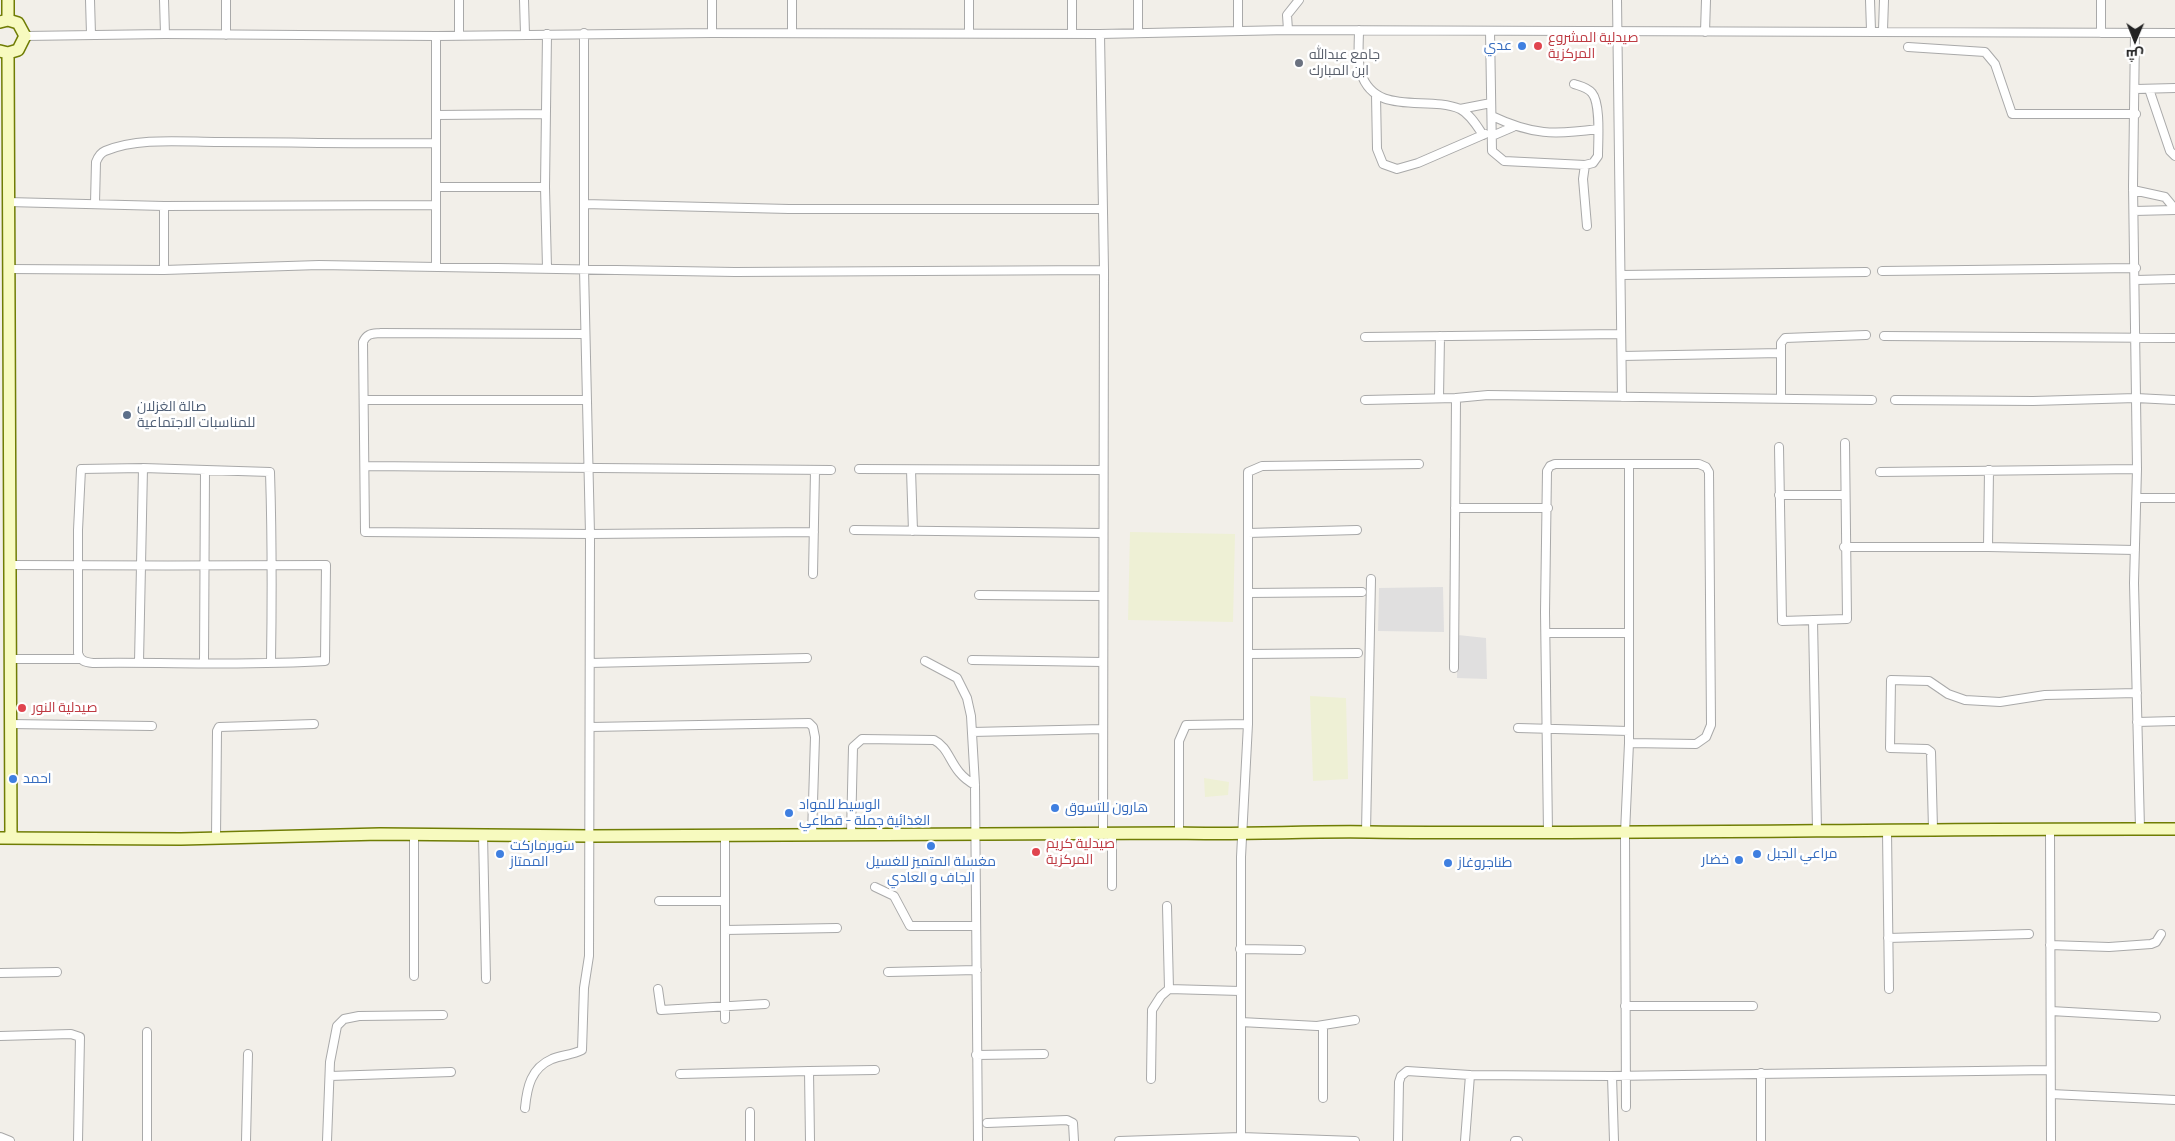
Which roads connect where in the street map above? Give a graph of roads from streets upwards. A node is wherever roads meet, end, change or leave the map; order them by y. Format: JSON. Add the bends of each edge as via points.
{"nodes":[{"id":1,"x":8,"y":0,"type":"edge"},
{"id":2,"x":90,"y":0,"type":"edge"},
{"id":3,"x":164,"y":0,"type":"edge"},
{"id":4,"x":226,"y":0,"type":"edge"},
{"id":5,"x":459,"y":0,"type":"edge"},
{"id":6,"x":524,"y":0,"type":"edge"},
{"id":7,"x":712,"y":0,"type":"edge"},
{"id":8,"x":792,"y":0,"type":"edge"},
{"id":9,"x":969,"y":0,"type":"edge"},
{"id":10,"x":1072,"y":0,"type":"edge"},
{"id":11,"x":1138,"y":0,"type":"edge"},
{"id":12,"x":1238,"y":0,"type":"edge"},
{"id":13,"x":1299,"y":0,"type":"edge"},
{"id":14,"x":1617,"y":0,"type":"edge"},
{"id":15,"x":1706,"y":0,"type":"edge"},
{"id":16,"x":1870,"y":0,"type":"edge"},
{"id":17,"x":1884,"y":0,"type":"edge"},
{"id":18,"x":2101,"y":0,"type":"edge"},
{"id":19,"x":4,"y":21,"type":"edge"},
{"id":20,"x":1288,"y":30,"type":"junction"},
{"id":21,"x":1359,"y":30,"type":"junction"},
{"id":22,"x":1871,"y":30,"type":"junction"},
{"id":23,"x":1883,"y":30,"type":"junction"},
{"id":24,"x":1490,"y":31,"type":"junction"},
{"id":25,"x":969,"y":32,"type":"junction"},
{"id":26,"x":1138,"y":32,"type":"junction"},
{"id":27,"x":1238,"y":32,"type":"junction"},
{"id":28,"x":1617,"y":32,"type":"junction"},
{"id":29,"x":1705,"y":32,"type":"junction"},
{"id":30,"x":2101,"y":32,"type":"junction"},
{"id":31,"x":584,"y":33,"type":"junction"},
{"id":32,"x":712,"y":33,"type":"junction"},
{"id":33,"x":792,"y":33,"type":"junction"},
{"id":34,"x":2135,"y":33,"type":"junction"},
{"id":35,"x":2175,"y":33,"type":"edge"},
{"id":36,"x":91,"y":34,"type":"junction"},
{"id":37,"x":165,"y":34,"type":"junction"},
{"id":38,"x":525,"y":34,"type":"junction"},
{"id":39,"x":547,"y":34,"type":"junction"},
{"id":40,"x":1072,"y":34,"type":"junction"},
{"id":41,"x":1100,"y":34,"type":"junction"},
{"id":42,"x":226,"y":35,"type":"junction"},
{"id":43,"x":460,"y":35,"type":"junction"},
{"id":44,"x":25,"y":36,"type":"junction"},
{"id":45,"x":436,"y":36,"type":"junction"},
{"id":46,"x":1908,"y":48,"type":"dead end"},
{"id":47,"x":4,"y":52,"type":"edge"},
{"id":48,"x":1574,"y":84,"type":"dead end"},
{"id":49,"x":2175,"y":88,"type":"edge"},
{"id":50,"x":2136,"y":89,"type":"junction"},
{"id":51,"x":2149,"y":89,"type":"junction"},
{"id":52,"x":1376,"y":95,"type":"junction"},
{"id":53,"x":1491,"y":103,"type":"junction"},
{"id":54,"x":1460,"y":109,"type":"junction"},
{"id":55,"x":546,"y":114,"type":"junction"},
{"id":56,"x":2136,"y":114,"type":"junction"},
{"id":57,"x":436,"y":115,"type":"junction"},
{"id":58,"x":1492,"y":116,"type":"junction"},
{"id":59,"x":1513,"y":127,"type":"junction"},
{"id":60,"x":1598,"y":129,"type":"junction"},
{"id":61,"x":1492,"y":134,"type":"junction"},
{"id":62,"x":1483,"y":135,"type":"junction"},
{"id":63,"x":436,"y":143,"type":"junction"},
{"id":64,"x":2175,"y":156,"type":"edge"},
{"id":65,"x":1585,"y":165,"type":"junction"},
{"id":66,"x":436,"y":187,"type":"junction"},
{"id":67,"x":545,"y":187,"type":"junction"},
{"id":68,"x":2133,"y":190,"type":"junction"},
{"id":69,"x":8,"y":202,"type":"junction"},
{"id":70,"x":95,"y":203,"type":"junction"},
{"id":71,"x":584,"y":204,"type":"junction"},
{"id":72,"x":436,"y":205,"type":"junction"},
{"id":73,"x":164,"y":206,"type":"junction"},
{"id":74,"x":1102,"y":209,"type":"junction"},
{"id":75,"x":2175,"y":209,"type":"edge"},
{"id":76,"x":2134,"y":211,"type":"junction"},
{"id":77,"x":1587,"y":226,"type":"dead end"},
{"id":78,"x":436,"y":266,"type":"junction"},
{"id":79,"x":547,"y":268,"type":"junction"},
{"id":80,"x":2136,"y":268,"type":"junction"},
{"id":81,"x":8,"y":269,"type":"junction"},
{"id":82,"x":584,"y":269,"type":"junction"},
{"id":83,"x":164,"y":270,"type":"junction"},
{"id":84,"x":1104,"y":270,"type":"junction"},
{"id":85,"x":1882,"y":271,"type":"dead end"},
{"id":86,"x":1866,"y":272,"type":"dead end"},
{"id":87,"x":1621,"y":275,"type":"junction"},
{"id":88,"x":2175,"y":279,"type":"edge"},
{"id":89,"x":2136,"y":280,"type":"junction"},
{"id":90,"x":585,"y":334,"type":"junction"},
{"id":91,"x":1621,"y":334,"type":"junction"},
{"id":92,"x":1440,"y":336,"type":"junction"},
{"id":93,"x":1866,"y":336,"type":"dead end"},
{"id":94,"x":1884,"y":336,"type":"dead end"},
{"id":95,"x":1365,"y":337,"type":"dead end"},
{"id":96,"x":2175,"y":338,"type":"edge"},
{"id":97,"x":2135,"y":339,"type":"junction"},
{"id":98,"x":1781,"y":353,"type":"junction"},
{"id":99,"x":1622,"y":356,"type":"junction"},
{"id":100,"x":4,"y":392,"type":"edge"},
{"id":101,"x":1622,"y":397,"type":"junction"},
{"id":102,"x":1781,"y":397,"type":"junction"},
{"id":103,"x":1439,"y":398,"type":"junction"},
{"id":104,"x":1456,"y":398,"type":"junction"},
{"id":105,"x":2136,"y":398,"type":"junction"},
{"id":106,"x":364,"y":400,"type":"junction"},
{"id":107,"x":588,"y":400,"type":"junction"},
{"id":108,"x":1365,"y":400,"type":"dead end"},
{"id":109,"x":1872,"y":400,"type":"dead end"},
{"id":110,"x":1895,"y":400,"type":"dead end"},
{"id":111,"x":2175,"y":400,"type":"edge"},
{"id":112,"x":1845,"y":443,"type":"dead end"},
{"id":113,"x":1779,"y":446,"type":"dead end"},
{"id":114,"x":1419,"y":464,"type":"dead end"},
{"id":115,"x":365,"y":466,"type":"junction"},
{"id":116,"x":1629,"y":466,"type":"junction"},
{"id":117,"x":143,"y":468,"type":"junction"},
{"id":118,"x":589,"y":468,"type":"junction"},
{"id":119,"x":859,"y":469,"type":"dead end"},
{"id":120,"x":2137,"y":469,"type":"junction"},
{"id":121,"x":204,"y":470,"type":"junction"},
{"id":122,"x":831,"y":470,"type":"dead end"},
{"id":123,"x":911,"y":470,"type":"junction"},
{"id":124,"x":1103,"y":470,"type":"junction"},
{"id":125,"x":1989,"y":470,"type":"junction"},
{"id":126,"x":815,"y":471,"type":"junction"},
{"id":127,"x":1880,"y":472,"type":"dead end"},
{"id":128,"x":1779,"y":495,"type":"junction"},
{"id":129,"x":1844,"y":495,"type":"junction"},
{"id":130,"x":2137,"y":498,"type":"junction"},
{"id":131,"x":2175,"y":498,"type":"edge"},
{"id":132,"x":1455,"y":508,"type":"junction"},
{"id":133,"x":1548,"y":508,"type":"junction"},
{"id":134,"x":854,"y":530,"type":"dead end"},
{"id":135,"x":1357,"y":530,"type":"dead end"},
{"id":136,"x":913,"y":531,"type":"junction"},
{"id":137,"x":814,"y":532,"type":"junction"},
{"id":138,"x":1248,"y":532,"type":"junction"},
{"id":139,"x":1103,"y":533,"type":"junction"},
{"id":140,"x":590,"y":534,"type":"junction"},
{"id":141,"x":1988,"y":547,"type":"junction"},
{"id":142,"x":1844,"y":548,"type":"junction"},
{"id":143,"x":2135,"y":550,"type":"junction"},
{"id":144,"x":141,"y":564,"type":"junction"},
{"id":145,"x":205,"y":564,"type":"junction"},
{"id":146,"x":9,"y":565,"type":"junction"},
{"id":147,"x":78,"y":565,"type":"junction"},
{"id":148,"x":272,"y":565,"type":"junction"},
{"id":149,"x":813,"y":574,"type":"dead end"},
{"id":150,"x":1371,"y":579,"type":"dead end"},
{"id":151,"x":1362,"y":592,"type":"dead end"},
{"id":152,"x":1248,"y":593,"type":"junction"},
{"id":153,"x":979,"y":595,"type":"dead end"},
{"id":154,"x":1103,"y":596,"type":"junction"},
{"id":155,"x":1813,"y":620,"type":"junction"},
{"id":156,"x":1546,"y":633,"type":"junction"},
{"id":157,"x":1628,"y":633,"type":"junction"},
{"id":158,"x":1358,"y":652,"type":"dead end"},
{"id":159,"x":1248,"y":654,"type":"junction"},
{"id":160,"x":807,"y":658,"type":"dead end"},
{"id":161,"x":10,"y":659,"type":"junction"},
{"id":162,"x":80,"y":659,"type":"junction"},
{"id":163,"x":972,"y":660,"type":"dead end"},
{"id":164,"x":925,"y":661,"type":"dead end"},
{"id":165,"x":138,"y":662,"type":"junction"},
{"id":166,"x":204,"y":662,"type":"junction"},
{"id":167,"x":271,"y":662,"type":"junction"},
{"id":168,"x":1103,"y":662,"type":"junction"},
{"id":169,"x":590,"y":663,"type":"junction"},
{"id":170,"x":1454,"y":668,"type":"dead end"},
{"id":171,"x":2136,"y":694,"type":"junction"},
{"id":172,"x":7,"y":717,"type":"edge"},
{"id":173,"x":2175,"y":721,"type":"edge"},
{"id":174,"x":2137,"y":722,"type":"junction"},
{"id":175,"x":314,"y":724,"type":"dead end"},
{"id":176,"x":1248,"y":724,"type":"junction"},
{"id":177,"x":152,"y":726,"type":"dead end"},
{"id":178,"x":590,"y":727,"type":"junction"},
{"id":179,"x":1518,"y":728,"type":"dead end"},
{"id":180,"x":1103,"y":729,"type":"junction"},
{"id":181,"x":1547,"y":729,"type":"junction"},
{"id":182,"x":1629,"y":730,"type":"junction"},
{"id":183,"x":972,"y":732,"type":"junction"},
{"id":184,"x":1629,"y":743,"type":"junction"},
{"id":185,"x":975,"y":785,"type":"junction"},
{"id":186,"x":2140,"y":829,"type":"junction"},
{"id":187,"x":2175,"y":829,"type":"edge"},
{"id":188,"x":1933,"y":830,"type":"junction"},
{"id":189,"x":2050,"y":830,"type":"junction"},
{"id":190,"x":1817,"y":831,"type":"junction"},
{"id":191,"x":1887,"y":831,"type":"junction"},
{"id":192,"x":1366,"y":832,"type":"junction"},
{"id":193,"x":1108,"y":833,"type":"junction"},
{"id":194,"x":1179,"y":833,"type":"junction"},
{"id":195,"x":1548,"y":833,"type":"junction"},
{"id":196,"x":1624,"y":833,"type":"junction"},
{"id":197,"x":414,"y":834,"type":"junction"},
{"id":198,"x":483,"y":834,"type":"junction"},
{"id":199,"x":851,"y":834,"type":"junction"},
{"id":200,"x":976,"y":834,"type":"junction"},
{"id":201,"x":725,"y":835,"type":"junction"},
{"id":202,"x":812,"y":835,"type":"junction"},
{"id":203,"x":1243,"y":835,"type":"junction"},
{"id":204,"x":590,"y":836,"type":"junction"},
{"id":205,"x":5,"y":838,"type":"edge"},
{"id":206,"x":216,"y":838,"type":"junction"},
{"id":207,"x":1112,"y":886,"type":"dead end"},
{"id":208,"x":876,"y":887,"type":"dead end"},
{"id":209,"x":725,"y":900,"type":"junction"},
{"id":210,"x":659,"y":901,"type":"dead end"},
{"id":211,"x":1167,"y":906,"type":"dead end"},
{"id":212,"x":976,"y":926,"type":"junction"},
{"id":213,"x":837,"y":928,"type":"dead end"},
{"id":214,"x":725,"y":930,"type":"junction"},
{"id":215,"x":2029,"y":934,"type":"dead end"},
{"id":216,"x":2161,"y":934,"type":"dead end"},
{"id":217,"x":1888,"y":938,"type":"junction"},
{"id":218,"x":2050,"y":945,"type":"junction"},
{"id":219,"x":1240,"y":948,"type":"junction"},
{"id":220,"x":1301,"y":950,"type":"dead end"},
{"id":221,"x":977,"y":970,"type":"junction"},
{"id":222,"x":57,"y":972,"type":"dead end"},
{"id":223,"x":888,"y":972,"type":"dead end"},
{"id":224,"x":0,"y":973,"type":"edge"},
{"id":225,"x":414,"y":976,"type":"dead end"},
{"id":226,"x":486,"y":979,"type":"dead end"},
{"id":227,"x":658,"y":989,"type":"dead end"},
{"id":228,"x":1170,"y":989,"type":"junction"},
{"id":229,"x":1889,"y":989,"type":"dead end"},
{"id":230,"x":1240,"y":991,"type":"junction"},
{"id":231,"x":765,"y":1004,"type":"dead end"},
{"id":232,"x":1625,"y":1006,"type":"junction"},
{"id":233,"x":1753,"y":1006,"type":"dead end"},
{"id":234,"x":725,"y":1007,"type":"junction"},
{"id":235,"x":2051,"y":1012,"type":"junction"},
{"id":236,"x":443,"y":1015,"type":"dead end"},
{"id":237,"x":2156,"y":1017,"type":"dead end"},
{"id":238,"x":725,"y":1019,"type":"dead end"},
{"id":239,"x":1355,"y":1020,"type":"dead end"},
{"id":240,"x":1241,"y":1022,"type":"junction"},
{"id":241,"x":1323,"y":1025,"type":"junction"},
{"id":242,"x":147,"y":1032,"type":"dead end"},
{"id":243,"x":0,"y":1036,"type":"edge"},
{"id":244,"x":248,"y":1054,"type":"dead end"},
{"id":245,"x":1044,"y":1054,"type":"dead end"},
{"id":246,"x":976,"y":1055,"type":"junction"},
{"id":247,"x":875,"y":1070,"type":"dead end"},
{"id":248,"x":2050,"y":1070,"type":"junction"},
{"id":249,"x":809,"y":1071,"type":"junction"},
{"id":250,"x":451,"y":1072,"type":"dead end"},
{"id":251,"x":1761,"y":1073,"type":"junction"},
{"id":252,"x":680,"y":1074,"type":"dead end"},
{"id":253,"x":1470,"y":1075,"type":"junction"},
{"id":254,"x":330,"y":1076,"type":"junction"},
{"id":255,"x":1612,"y":1076,"type":"junction"},
{"id":256,"x":1625,"y":1076,"type":"junction"},
{"id":257,"x":1151,"y":1079,"type":"dead end"},
{"id":258,"x":2051,"y":1094,"type":"junction"},
{"id":259,"x":1323,"y":1098,"type":"dead end"},
{"id":260,"x":2175,"y":1100,"type":"edge"},
{"id":261,"x":1626,"y":1107,"type":"dead end"},
{"id":262,"x":525,"y":1108,"type":"dead end"},
{"id":263,"x":750,"y":1112,"type":"dead end"},
{"id":264,"x":987,"y":1123,"type":"dead end"},
{"id":265,"x":0,"y":1137,"type":"edge"},
{"id":266,"x":1241,"y":1139,"type":"edge"},
{"id":267,"x":10,"y":1141,"type":"edge"},
{"id":268,"x":78,"y":1141,"type":"edge"},
{"id":269,"x":147,"y":1141,"type":"edge"},
{"id":270,"x":246,"y":1141,"type":"edge"},
{"id":271,"x":327,"y":1141,"type":"edge"},
{"id":272,"x":750,"y":1141,"type":"edge"},
{"id":273,"x":810,"y":1141,"type":"edge"},
{"id":274,"x":978,"y":1141,"type":"edge"},
{"id":275,"x":1074,"y":1141,"type":"edge"},
{"id":276,"x":1120,"y":1141,"type":"edge"},
{"id":277,"x":1329,"y":1141,"type":"edge"},
{"id":278,"x":1355,"y":1141,"type":"edge"},
{"id":279,"x":1398,"y":1141,"type":"edge"},
{"id":280,"x":1465,"y":1141,"type":"edge"},
{"id":281,"x":1614,"y":1141,"type":"edge"},
{"id":282,"x":1761,"y":1141,"type":"edge"},
{"id":283,"x":2052,"y":1141,"type":"edge"}],
"edges":[{"from":1,"to":19,"type":"street"},
{"from":2,"to":36,"type":"street"},
{"from":3,"to":37,"type":"street"},
{"from":4,"to":42,"type":"street"},
{"from":5,"to":43,"type":"street"},
{"from":6,"to":38,"type":"street"},
{"from":7,"to":32,"type":"street"},
{"from":8,"to":33,"type":"street"},
{"from":9,"to":25,"type":"street"},
{"from":10,"to":40,"type":"street"},
{"from":11,"to":26,"type":"street"},
{"from":12,"to":27,"type":"street"},
{"from":13,"to":20,"type":"street","via":[[1287,15]]},
{"from":14,"to":28,"type":"street"},
{"from":15,"to":29,"type":"street"},
{"from":16,"to":22,"type":"street"},
{"from":17,"to":23,"type":"street"},
{"from":18,"to":30,"type":"street"},
{"from":19,"to":44,"type":"street","via":[[22,26]]},
{"from":20,"to":21,"type":"street"},
{"from":20,"to":27,"type":"street"},
{"from":21,"to":24,"type":"street"},
{"from":21,"to":52,"type":"street","via":[[1360,71]]},
{"from":22,"to":23,"type":"street"},
{"from":22,"to":29,"type":"street"},
{"from":23,"to":30,"type":"street"},
{"from":24,"to":28,"type":"street"},
{"from":24,"to":53,"type":"street"},
{"from":25,"to":33,"type":"street"},
{"from":25,"to":40,"type":"street"},
{"from":26,"to":27,"type":"street"},
{"from":26,"to":41,"type":"street"},
{"from":28,"to":29,"type":"street"},
{"from":28,"to":87,"type":"street"},
{"from":30,"to":34,"type":"street"},
{"from":31,"to":32,"type":"street"},
{"from":31,"to":39,"type":"street"},
{"from":31,"to":71,"type":"street"},
{"from":32,"to":33,"type":"street"},
{"from":34,"to":35,"type":"street"},
{"from":34,"to":50,"type":"street"},
{"from":36,"to":37,"type":"street"},
{"from":36,"to":44,"type":"street"},
{"from":37,"to":42,"type":"street"},
{"from":38,"to":39,"type":"street"},
{"from":38,"to":43,"type":"street"},
{"from":39,"to":55,"type":"street"},
{"from":40,"to":41,"type":"street"},
{"from":41,"to":74,"type":"street"},
{"from":42,"to":45,"type":"street"},
{"from":43,"to":45,"type":"street"},
{"from":44,"to":47,"type":"street","via":[[18,50]]},
{"from":45,"to":57,"type":"street"},
{"from":46,"to":56,"type":"street","via":[[1985,52],[1995,64],[2012,114]]},
{"from":47,"to":69,"type":"street"},
{"from":48,"to":60,"type":"street","via":[[1592,93],[1597,106]]},
{"from":49,"to":51,"type":"street"},
{"from":50,"to":51,"type":"street"},
{"from":50,"to":56,"type":"street"},
{"from":51,"to":64,"type":"street","via":[[2170,151]]},
{"from":52,"to":54,"type":"street","via":[[1396,101]]},
{"from":52,"to":62,"type":"street","via":[[1377,149],[1383,164],[1396,169]]},
{"from":53,"to":54,"type":"street"},
{"from":53,"to":58,"type":"street"},
{"from":54,"to":62,"type":"street","via":[[1475,122]]},
{"from":55,"to":57,"type":"street"},
{"from":55,"to":67,"type":"street"},
{"from":56,"to":68,"type":"street"},
{"from":57,"to":63,"type":"street"},
{"from":58,"to":59,"type":"street"},
{"from":58,"to":61,"type":"street"},
{"from":59,"to":60,"type":"street","via":[[1537,133]]},
{"from":59,"to":61,"type":"street"},
{"from":60,"to":65,"type":"street","via":[[1598,156]]},
{"from":61,"to":62,"type":"street"},
{"from":61,"to":65,"type":"street","via":[[1492,151],[1504,161]]},
{"from":63,"to":66,"type":"street"},
{"from":63,"to":70,"type":"street","via":[[135,144],[102,152],[98,157]]},
{"from":65,"to":77,"type":"street"},
{"from":66,"to":67,"type":"street"},
{"from":66,"to":72,"type":"street"},
{"from":67,"to":79,"type":"street"},
{"from":68,"to":75,"type":"street","via":[[2165,197]]},
{"from":68,"to":76,"type":"street"},
{"from":69,"to":70,"type":"street"},
{"from":69,"to":81,"type":"street"},
{"from":70,"to":73,"type":"street"},
{"from":71,"to":74,"type":"street","via":[[789,209]]},
{"from":71,"to":82,"type":"street"},
{"from":72,"to":73,"type":"street"},
{"from":72,"to":78,"type":"street"},
{"from":73,"to":83,"type":"street"},
{"from":74,"to":84,"type":"street"},
{"from":75,"to":76,"type":"street"},
{"from":76,"to":80,"type":"street"},
{"from":78,"to":79,"type":"street"},
{"from":78,"to":83,"type":"street","via":[[319,265]]},
{"from":79,"to":82,"type":"street"},
{"from":80,"to":85,"type":"street"},
{"from":80,"to":89,"type":"street"},
{"from":81,"to":83,"type":"street"},
{"from":81,"to":100,"type":"street"},
{"from":82,"to":84,"type":"street","via":[[843,273]]},
{"from":82,"to":90,"type":"street"},
{"from":84,"to":124,"type":"street"},
{"from":86,"to":87,"type":"street"},
{"from":87,"to":91,"type":"street"},
{"from":88,"to":89,"type":"street"},
{"from":89,"to":97,"type":"street"},
{"from":90,"to":106,"type":"street","via":[[369,334],[363,342]]},
{"from":90,"to":107,"type":"street"},
{"from":91,"to":92,"type":"street"},
{"from":91,"to":99,"type":"street"},
{"from":92,"to":95,"type":"street"},
{"from":92,"to":103,"type":"street"},
{"from":93,"to":98,"type":"street","via":[[1785,338],[1781,343]]},
{"from":94,"to":97,"type":"street"},
{"from":96,"to":97,"type":"street"},
{"from":97,"to":105,"type":"street"},
{"from":98,"to":99,"type":"street"},
{"from":98,"to":102,"type":"street"},
{"from":99,"to":101,"type":"street"},
{"from":100,"to":146,"type":"street"},
{"from":101,"to":102,"type":"street"},
{"from":101,"to":104,"type":"street","via":[[1488,395]]},
{"from":102,"to":109,"type":"street"},
{"from":103,"to":104,"type":"street"},
{"from":103,"to":108,"type":"street"},
{"from":104,"to":132,"type":"street"},
{"from":105,"to":110,"type":"street"},
{"from":105,"to":111,"type":"street"},
{"from":105,"to":120,"type":"street"},
{"from":106,"to":107,"type":"street"},
{"from":106,"to":115,"type":"street"},
{"from":107,"to":118,"type":"street"},
{"from":112,"to":129,"type":"street"},
{"from":113,"to":128,"type":"street"},
{"from":114,"to":138,"type":"street","via":[[1254,468],[1248,472]]},
{"from":115,"to":118,"type":"street"},
{"from":115,"to":140,"type":"street","via":[[365,532]]},
{"from":116,"to":133,"type":"street","via":[[1550,466],[1547,471]]},
{"from":116,"to":157,"type":"street"},
{"from":116,"to":184,"type":"street","via":[[1699,464],[1709,472],[1711,724],[1706,737],[1696,744]]},
{"from":117,"to":121,"type":"street"},
{"from":117,"to":144,"type":"street"},
{"from":117,"to":147,"type":"street","via":[[81,468]]},
{"from":118,"to":126,"type":"street"},
{"from":118,"to":140,"type":"street"},
{"from":119,"to":123,"type":"street"},
{"from":120,"to":125,"type":"street"},
{"from":120,"to":130,"type":"street"},
{"from":121,"to":145,"type":"street"},
{"from":121,"to":148,"type":"street","via":[[270,472]]},
{"from":122,"to":126,"type":"street"},
{"from":123,"to":124,"type":"street"},
{"from":123,"to":136,"type":"street"},
{"from":124,"to":139,"type":"street"},
{"from":125,"to":127,"type":"street"},
{"from":125,"to":141,"type":"street"},
{"from":126,"to":137,"type":"street"},
{"from":128,"to":129,"type":"street"},
{"from":128,"to":155,"type":"street","via":[[1782,621]]},
{"from":129,"to":142,"type":"street"},
{"from":130,"to":131,"type":"street"},
{"from":130,"to":143,"type":"street"},
{"from":132,"to":133,"type":"street"},
{"from":132,"to":170,"type":"street"},
{"from":133,"to":156,"type":"street"},
{"from":134,"to":136,"type":"street"},
{"from":135,"to":138,"type":"street"},
{"from":136,"to":139,"type":"street"},
{"from":137,"to":140,"type":"street"},
{"from":137,"to":149,"type":"street"},
{"from":138,"to":152,"type":"street"},
{"from":139,"to":154,"type":"street"},
{"from":140,"to":169,"type":"street"},
{"from":141,"to":142,"type":"street"},
{"from":141,"to":143,"type":"street"},
{"from":142,"to":155,"type":"street","via":[[1847,619]]},
{"from":143,"to":171,"type":"street"},
{"from":144,"to":145,"type":"street"},
{"from":144,"to":147,"type":"street"},
{"from":144,"to":165,"type":"street"},
{"from":145,"to":148,"type":"street"},
{"from":145,"to":166,"type":"street"},
{"from":146,"to":147,"type":"street"},
{"from":146,"to":161,"type":"street"},
{"from":147,"to":162,"type":"street"},
{"from":148,"to":167,"type":"street"},
{"from":148,"to":167,"type":"street","via":[[326,565],[325,661]]},
{"from":150,"to":192,"type":"street"},
{"from":151,"to":152,"type":"street"},
{"from":152,"to":159,"type":"street"},
{"from":153,"to":154,"type":"street"},
{"from":154,"to":168,"type":"street"},
{"from":155,"to":190,"type":"street"},
{"from":156,"to":157,"type":"street"},
{"from":156,"to":181,"type":"street"},
{"from":157,"to":182,"type":"street"},
{"from":158,"to":159,"type":"street"},
{"from":159,"to":176,"type":"street"},
{"from":160,"to":169,"type":"street"},
{"from":161,"to":162,"type":"street"},
{"from":161,"to":172,"type":"street"},
{"from":162,"to":165,"type":"street"},
{"from":163,"to":168,"type":"street"},
{"from":164,"to":183,"type":"street","via":[[957,678],[967,698]]},
{"from":165,"to":166,"type":"street"},
{"from":166,"to":167,"type":"street"},
{"from":168,"to":180,"type":"street"},
{"from":169,"to":178,"type":"street"},
{"from":171,"to":174,"type":"street"},
{"from":171,"to":188,"type":"street","via":[[2046,695],[2000,702],[1965,700],[1948,694],[1929,680],[1891,680],[1890,748],[1927,749],[1931,752]]},
{"from":172,"to":177,"type":"street"},
{"from":172,"to":205,"type":"street"},
{"from":173,"to":174,"type":"street"},
{"from":174,"to":186,"type":"street"},
{"from":175,"to":206,"type":"street","via":[[219,727]]},
{"from":176,"to":194,"type":"street","via":[[1186,726],[1181,732]]},
{"from":176,"to":203,"type":"street"},
{"from":178,"to":202,"type":"street","via":[[809,723],[815,737]]},
{"from":178,"to":204,"type":"street"},
{"from":179,"to":181,"type":"street"},
{"from":180,"to":183,"type":"street"},
{"from":180,"to":193,"type":"street"},
{"from":181,"to":182,"type":"street"},
{"from":181,"to":195,"type":"street"},
{"from":182,"to":184,"type":"street"},
{"from":183,"to":185,"type":"street"},
{"from":184,"to":196,"type":"street"},
{"from":185,"to":199,"type":"street","via":[[963,779],[945,750],[934,740],[862,739],[853,747]]},
{"from":185,"to":200,"type":"street"},
{"from":186,"to":187,"type":"street"},
{"from":186,"to":189,"type":"street"},
{"from":188,"to":189,"type":"street"},
{"from":188,"to":191,"type":"street"},
{"from":189,"to":218,"type":"street"},
{"from":190,"to":191,"type":"street"},
{"from":190,"to":196,"type":"street"},
{"from":191,"to":217,"type":"street"},
{"from":192,"to":195,"type":"street"},
{"from":192,"to":203,"type":"street"},
{"from":193,"to":194,"type":"street"},
{"from":193,"to":200,"type":"street"},
{"from":193,"to":207,"type":"street"},
{"from":194,"to":203,"type":"street"},
{"from":195,"to":196,"type":"street"},
{"from":196,"to":232,"type":"street"},
{"from":197,"to":198,"type":"street"},
{"from":197,"to":206,"type":"street"},
{"from":197,"to":225,"type":"street"},
{"from":198,"to":204,"type":"street"},
{"from":198,"to":226,"type":"street"},
{"from":199,"to":200,"type":"street"},
{"from":199,"to":202,"type":"street"},
{"from":200,"to":212,"type":"street"},
{"from":201,"to":202,"type":"street"},
{"from":201,"to":204,"type":"street"},
{"from":201,"to":209,"type":"street"},
{"from":203,"to":219,"type":"street"},
{"from":204,"to":262,"type":"street","via":[[584,1044],[582,1050],[552,1059],[534,1073]]},
{"from":205,"to":206,"type":"street"},
{"from":208,"to":212,"type":"street","via":[[894,896],[910,926]]},
{"from":209,"to":210,"type":"street"},
{"from":209,"to":214,"type":"street"},
{"from":211,"to":228,"type":"street"},
{"from":212,"to":221,"type":"street"},
{"from":213,"to":214,"type":"street"},
{"from":214,"to":234,"type":"street"},
{"from":215,"to":217,"type":"street"},
{"from":216,"to":218,"type":"street","via":[[2151,944],[2109,947]]},
{"from":217,"to":229,"type":"street"},
{"from":218,"to":235,"type":"street"},
{"from":219,"to":220,"type":"street"},
{"from":219,"to":230,"type":"street"},
{"from":221,"to":223,"type":"street"},
{"from":221,"to":246,"type":"street"},
{"from":222,"to":224,"type":"street"},
{"from":227,"to":234,"type":"street","via":[[660,1010]]},
{"from":228,"to":230,"type":"street"},
{"from":228,"to":257,"type":"street","via":[[1152,1010]]},
{"from":230,"to":240,"type":"street"},
{"from":231,"to":234,"type":"street"},
{"from":232,"to":233,"type":"street"},
{"from":232,"to":256,"type":"street"},
{"from":234,"to":238,"type":"street"},
{"from":235,"to":237,"type":"street"},
{"from":235,"to":248,"type":"street"},
{"from":236,"to":254,"type":"street","via":[[344,1018],[337,1026]]},
{"from":239,"to":241,"type":"street"},
{"from":240,"to":241,"type":"street"},
{"from":240,"to":266,"type":"street"},
{"from":241,"to":259,"type":"street"},
{"from":242,"to":269,"type":"street"},
{"from":243,"to":268,"type":"street","via":[[71,1034],[80,1037]]},
{"from":244,"to":270,"type":"street"},
{"from":245,"to":246,"type":"street"},
{"from":246,"to":274,"type":"street"},
{"from":247,"to":249,"type":"street"},
{"from":248,"to":251,"type":"street"},
{"from":248,"to":258,"type":"street"},
{"from":249,"to":252,"type":"street"},
{"from":249,"to":273,"type":"street"},
{"from":250,"to":254,"type":"street"},
{"from":251,"to":256,"type":"street"},
{"from":251,"to":282,"type":"street"},
{"from":253,"to":255,"type":"street"},
{"from":253,"to":279,"type":"street","via":[[1407,1072],[1401,1076]]},
{"from":253,"to":280,"type":"street"},
{"from":254,"to":271,"type":"street"},
{"from":255,"to":256,"type":"street"},
{"from":255,"to":281,"type":"street"},
{"from":256,"to":261,"type":"street"},
{"from":258,"to":260,"type":"street"},
{"from":258,"to":283,"type":"street"},
{"from":263,"to":272,"type":"street"},
{"from":264,"to":275,"type":"street","via":[[1067,1120],[1073,1123]]},
{"from":265,"to":267,"type":"street"},
{"from":266,"to":276,"type":"street"},
{"from":266,"to":277,"type":"street"},
{"from":277,"to":278,"type":"street"}]}
